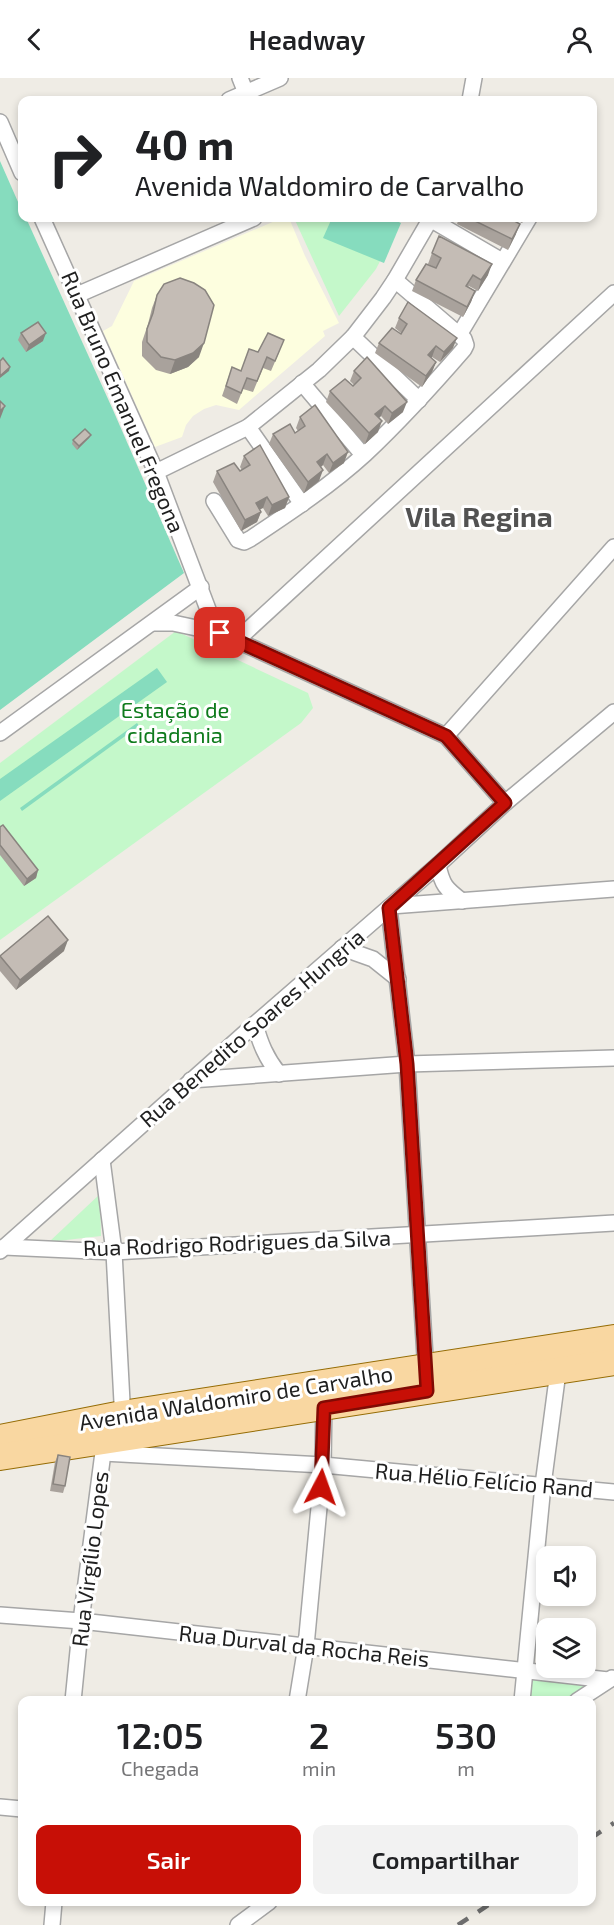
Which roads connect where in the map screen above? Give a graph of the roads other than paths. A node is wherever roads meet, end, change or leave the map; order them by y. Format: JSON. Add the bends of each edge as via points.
{"nodes":[{"id":1,"x":240,"y":78,"type":"edge"},
{"id":2,"x":280,"y":78,"type":"edge"},
{"id":3,"x":474,"y":78,"type":"edge"},
{"id":4,"x":246,"y":93,"type":"junction"},
{"id":5,"x":239,"y":96,"type":"edge"},
{"id":6,"x":471,"y":96,"type":"edge"},
{"id":7,"x":0,"y":122,"type":"edge"},
{"id":8,"x":18,"y":163,"type":"edge"},
{"id":9,"x":44,"y":222,"type":"edge"},
{"id":10,"x":245,"y":222,"type":"edge"},
{"id":11,"x":428,"y":222,"type":"edge"},
{"id":12,"x":437,"y":222,"type":"edge"},
{"id":13,"x":526,"y":222,"type":"edge"},
{"id":14,"x":502,"y":261,"type":"junction"},
{"id":15,"x":395,"y":280,"type":"junction"},
{"id":16,"x":614,"y":293,"type":"edge"},
{"id":17,"x":76,"y":295,"type":"junction"},
{"id":18,"x":459,"y":335,"type":"junction"},
{"id":19,"x":353,"y":337,"type":"junction"},
{"id":20,"x":302,"y":383,"type":"junction"},
{"id":21,"x":419,"y":400,"type":"junction"},
{"id":22,"x":248,"y":427,"type":"junction"},
{"id":23,"x":363,"y":455,"type":"junction"},
{"id":24,"x":156,"y":472,"type":"junction"},
{"id":25,"x":214,"y":501,"type":"dead end"},
{"id":26,"x":302,"y":504,"type":"junction"},
{"id":27,"x":614,"y":547,"type":"edge"},
{"id":28,"x":201,"y":587,"type":"junction"},
{"id":29,"x":153,"y":623,"type":"junction"},
{"id":30,"x":220,"y":633,"type":"junction"},
{"id":31,"x":236,"y":641,"type":"junction"},
{"id":32,"x":614,"y":712,"type":"edge"},
{"id":33,"x":597,"y":726,"type":"junction"},
{"id":34,"x":614,"y":726,"type":"edge"},
{"id":35,"x":0,"y":733,"type":"edge"},
{"id":36,"x":446,"y":736,"type":"junction"},
{"id":37,"x":505,"y":803,"type":"junction"},
{"id":38,"x":438,"y":866,"type":"junction"},
{"id":39,"x":614,"y":889,"type":"edge"},
{"id":40,"x":462,"y":901,"type":"junction"},
{"id":41,"x":390,"y":907,"type":"junction"},
{"id":42,"x":342,"y":948,"type":"junction"},
{"id":43,"x":398,"y":980,"type":"junction"},
{"id":44,"x":255,"y":1024,"type":"junction"},
{"id":45,"x":614,"y":1058,"type":"edge"},
{"id":46,"x":407,"y":1064,"type":"junction"},
{"id":47,"x":279,"y":1074,"type":"junction"},
{"id":48,"x":191,"y":1080,"type":"junction"},
{"id":49,"x":102,"y":1160,"type":"junction"},
{"id":50,"x":614,"y":1223,"type":"edge"},
{"id":51,"x":418,"y":1236,"type":"junction"},
{"id":52,"x":2,"y":1249,"type":"edge"},
{"id":53,"x":114,"y":1252,"type":"junction"},
{"id":54,"x":614,"y":1338,"type":"edge"},
{"id":55,"x":559,"y":1359,"type":"junction"},
{"id":56,"x":614,"y":1362,"type":"edge"},
{"id":57,"x":427,"y":1379,"type":"junction"},
{"id":58,"x":323,"y":1396,"type":"junction"},
{"id":59,"x":112,"y":1433,"type":"junction"},
{"id":60,"x":0,"y":1438,"type":"edge"},
{"id":61,"x":0,"y":1457,"type":"edge"},
{"id":62,"x":323,"y":1465,"type":"junction"},
{"id":63,"x":543,"y":1485,"type":"junction"},
{"id":64,"x":614,"y":1492,"type":"edge"},
{"id":65,"x":0,"y":1615,"type":"edge"},
{"id":66,"x":81,"y":1621,"type":"junction"},
{"id":67,"x":306,"y":1646,"type":"junction"},
{"id":68,"x":525,"y":1671,"type":"junction"},
{"id":69,"x":611,"y":1678,"type":"edge"},
{"id":70,"x":74,"y":1696,"type":"edge"},
{"id":71,"x":298,"y":1696,"type":"edge"},
{"id":72,"x":522,"y":1696,"type":"edge"},
{"id":73,"x":584,"y":1696,"type":"edge"},
{"id":74,"x":0,"y":1807,"type":"edge"},
{"id":75,"x":18,"y":1809,"type":"edge"},
{"id":76,"x":54,"y":1906,"type":"edge"},
{"id":77,"x":264,"y":1906,"type":"edge"},
{"id":78,"x":52,"y":1925,"type":"edge"},
{"id":79,"x":238,"y":1925,"type":"edge"}],
"edges":[{"from":1,"to":4,"type":"street"},
{"from":2,"to":4,"type":"street"},
{"from":3,"to":6,"type":"street"},
{"from":4,"to":5,"type":"street"},
{"from":7,"to":8,"type":"street"},
{"from":9,"to":17,"type":"street","name":"Rua Bruno Emanuel Fregona"},
{"from":10,"to":17,"type":"street"},
{"from":11,"to":15,"type":"street"},
{"from":12,"to":14,"type":"street"},
{"from":13,"to":14,"type":"street"},
{"from":14,"to":18,"type":"street"},
{"from":15,"to":18,"type":"street"},
{"from":15,"to":19,"type":"street"},
{"from":16,"to":31,"type":"street"},
{"from":17,"to":24,"type":"street","name":"Rua Bruno Emanuel Fregona"},
{"from":18,"to":21,"type":"street","via":[[464,339],[464,350]]},
{"from":19,"to":20,"type":"street"},
{"from":19,"to":21,"type":"street"},
{"from":20,"to":22,"type":"street"},
{"from":20,"to":23,"type":"street"},
{"from":21,"to":23,"type":"street"},
{"from":22,"to":24,"type":"street"},
{"from":22,"to":26,"type":"street"},
{"from":23,"to":26,"type":"street"},
{"from":24,"to":28,"type":"street","name":"Rua Bruno Emanuel Fregona"},
{"from":25,"to":26,"type":"street","via":[[237,540],[244,542]]},
{"from":27,"to":36,"type":"street"},
{"from":28,"to":29,"type":"street"},
{"from":28,"to":30,"type":"street","name":"Rua Bruno Emanuel Fregona"},
{"from":29,"to":30,"type":"street"},
{"from":29,"to":35,"type":"street"},
{"from":30,"to":31,"type":"street"},
{"from":31,"to":36,"type":"street"},
{"from":32,"to":33,"type":"street","name":"Rua Benedito Soares Hungria"},
{"from":33,"to":34,"type":"street"},
{"from":33,"to":37,"type":"street","name":"Rua Benedito Soares Hungria"},
{"from":36,"to":37,"type":"street"},
{"from":37,"to":38,"type":"street","name":"Rua Benedito Soares Hungria"},
{"from":38,"to":40,"type":"street","via":[[441,881]]},
{"from":38,"to":41,"type":"street","name":"Rua Benedito Soares Hungria"},
{"from":39,"to":40,"type":"street"},
{"from":40,"to":41,"type":"street"},
{"from":41,"to":42,"type":"street","name":"Rua Benedito Soares Hungria"},
{"from":41,"to":43,"type":"street"},
{"from":42,"to":43,"type":"street","via":[[373,959]]},
{"from":42,"to":44,"type":"street","name":"Rua Benedito Soares Hungria"},
{"from":43,"to":46,"type":"street"},
{"from":44,"to":47,"type":"street","via":[[267,1059]]},
{"from":44,"to":48,"type":"street","name":"Rua Benedito Soares Hungria"},
{"from":45,"to":46,"type":"street"},
{"from":46,"to":47,"type":"street"},
{"from":46,"to":51,"type":"street"},
{"from":47,"to":48,"type":"street"},
{"from":48,"to":49,"type":"street","name":"Rua Benedito Soares Hungria"},
{"from":49,"to":52,"type":"street","name":"Rua Benedito Soares Hungria"},
{"from":49,"to":53,"type":"street","name":"Rua Virgílio Lopes"},
{"from":50,"to":51,"type":"street","name":"Rua Rodrigo Rodrigues da Silva"},
{"from":51,"to":53,"type":"street","name":"Rua Rodrigo Rodrigues da Silva"},
{"from":51,"to":57,"type":"street"},
{"from":52,"to":53,"type":"street","name":"Rua Rodrigo Rodrigues da Silva"},
{"from":53,"to":59,"type":"street","name":"Rua Virgílio Lopes"},
{"from":54,"to":55,"type":"main road","name":"Avenida Waldomiro de Carvalho"},
{"from":55,"to":56,"type":"main road","name":"Avenida Waldomiro de Carvalho"},
{"from":55,"to":57,"type":"main road","name":"Avenida Waldomiro de Carvalho"},
{"from":55,"to":63,"type":"street"},
{"from":57,"to":58,"type":"main road","name":"Avenida Waldomiro de Carvalho"},
{"from":58,"to":59,"type":"main road","name":"Avenida Waldomiro de Carvalho"},
{"from":58,"to":62,"type":"street"},
{"from":59,"to":60,"type":"main road","name":"Avenida Waldomiro de Carvalho"},
{"from":59,"to":61,"type":"main road","name":"Avenida Waldomiro de Carvalho"},
{"from":59,"to":62,"type":"street","name":"Rua Hélio Felício Rand"},
{"from":59,"to":66,"type":"street","name":"Rua Virgílio Lopes"},
{"from":62,"to":63,"type":"street","name":"Rua Hélio Felício Rand"},
{"from":62,"to":67,"type":"street"},
{"from":63,"to":64,"type":"street","name":"Rua Hélio Felício Rand"},
{"from":63,"to":68,"type":"street"},
{"from":65,"to":66,"type":"street","name":"Rua Durval da Rocha Reis"},
{"from":66,"to":67,"type":"street","name":"Rua Durval da Rocha Reis"},
{"from":66,"to":70,"type":"street","name":"Rua Virgílio Lopes"},
{"from":67,"to":68,"type":"street","name":"Rua Durval da Rocha Reis"},
{"from":67,"to":71,"type":"street"},
{"from":68,"to":69,"type":"street","name":"Rua Durval da Rocha Reis"},
{"from":68,"to":72,"type":"street"},
{"from":69,"to":73,"type":"street"},
{"from":74,"to":75,"type":"street"},
{"from":76,"to":78,"type":"street"},
{"from":77,"to":79,"type":"street"}]}
